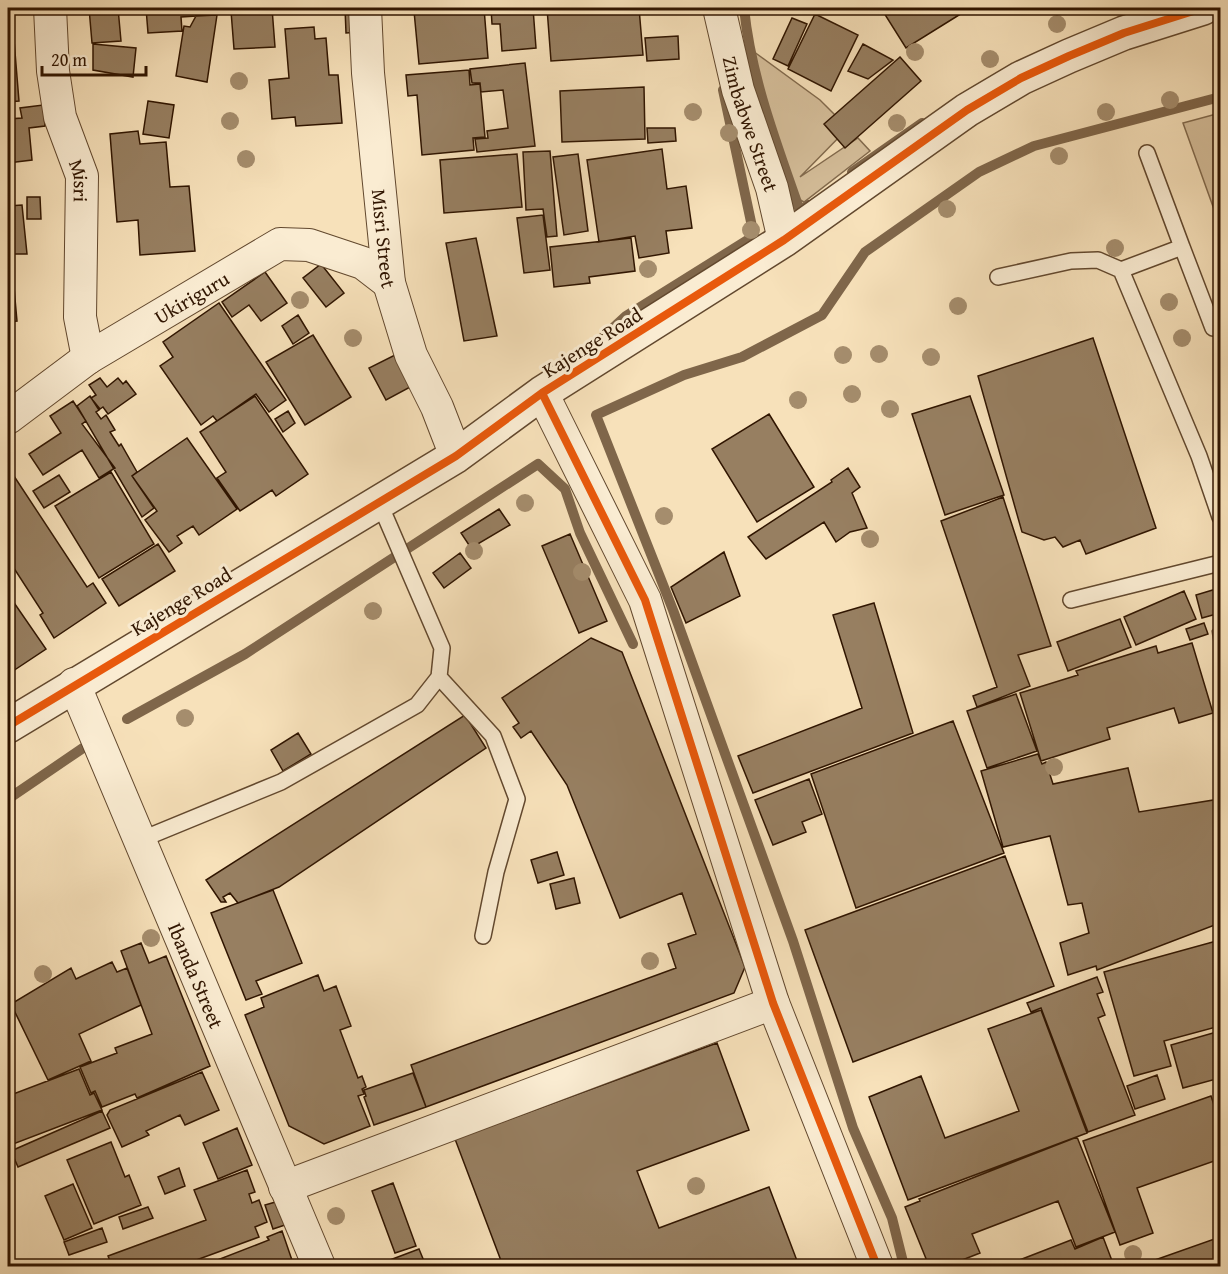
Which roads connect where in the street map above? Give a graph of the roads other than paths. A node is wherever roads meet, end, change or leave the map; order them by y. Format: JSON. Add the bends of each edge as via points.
{"nodes":[{"id":1,"x":50,"y":8,"type":"edge"},
{"id":2,"x":365,"y":8,"type":"edge"},
{"id":3,"x":719,"y":8,"type":"edge"},
{"id":4,"x":1203,"y":8,"type":"edge"},
{"id":5,"x":1147,"y":153,"type":"dead end"},
{"id":6,"x":784,"y":240,"type":"junction"},
{"id":7,"x":1182,"y":247,"type":"junction"},
{"id":8,"x":1121,"y":270,"type":"junction"},
{"id":9,"x":998,"y":277,"type":"dead end"},
{"id":10,"x":388,"y":283,"type":"junction"},
{"id":11,"x":1213,"y":328,"type":"dead end"},
{"id":12,"x":88,"y":358,"type":"junction"},
{"id":13,"x":542,"y":393,"type":"junction"},
{"id":14,"x":8,"y":418,"type":"edge"},
{"id":15,"x":456,"y":456,"type":"junction"},
{"id":16,"x":379,"y":502,"type":"junction"},
{"id":17,"x":1221,"y":517,"type":"edge"},
{"id":18,"x":1221,"y":563,"type":"edge"},
{"id":19,"x":1071,"y":600,"type":"dead end"},
{"id":20,"x":439,"y":677,"type":"junction"},
{"id":21,"x":74,"y":684,"type":"junction"},
{"id":22,"x":8,"y":726,"type":"edge"},
{"id":23,"x":140,"y":840,"type":"junction"},
{"id":24,"x":483,"y":936,"type":"dead end"},
{"id":25,"x":773,"y":1003,"type":"junction"},
{"id":26,"x":285,"y":1187,"type":"junction"},
{"id":27,"x":319,"y":1266,"type":"edge"},
{"id":28,"x":877,"y":1266,"type":"edge"}],
"edges":[{"from":1,"to":12,"type":"street","name":"Misri","via":[[60,117],[82,176],[80,317]]},
{"from":2,"to":10,"type":"street","name":"Misri Street"},
{"from":3,"to":6,"type":"street","name":"Zimbabwe Street","via":[[738,90],[772,188]]},
{"from":4,"to":6,"type":"street","name":"Kajenge Road","via":[[1124,33],[1021,78],[967,110]]},
{"from":5,"to":7,"type":"lane"},
{"from":6,"to":13,"type":"street","name":"Kajenge Road"},
{"from":7,"to":8,"type":"lane"},
{"from":7,"to":11,"type":"lane"},
{"from":8,"to":9,"type":"lane","via":[[1098,260],[1071,261]]},
{"from":8,"to":17,"type":"lane"},
{"from":10,"to":12,"type":"street","name":"Ukiriguru","via":[[363,263],[309,244],[280,244]]},
{"from":10,"to":15,"type":"street","name":"Misri Street","via":[[411,355]]},
{"from":12,"to":14,"type":"street","name":"Ukiriguru"},
{"from":13,"to":15,"type":"street","name":"Kajenge Road"},
{"from":13,"to":25,"type":"street","via":[[645,600]]},
{"from":15,"to":16,"type":"street","name":"Kajenge Road"},
{"from":16,"to":20,"type":"lane","via":[[442,648]]},
{"from":16,"to":21,"type":"street","name":"Kajenge Road"},
{"from":18,"to":19,"type":"lane"},
{"from":20,"to":23,"type":"lane","via":[[417,705],[281,782]]},
{"from":20,"to":24,"type":"lane","via":[[493,736],[517,799]]},
{"from":21,"to":22,"type":"street","name":"Kajenge Road"},
{"from":21,"to":23,"type":"street","name":"Ibanda Street"},
{"from":23,"to":26,"type":"street","name":"Ibanda Street"},
{"from":25,"to":26,"type":"street"},
{"from":25,"to":28,"type":"street"},
{"from":26,"to":27,"type":"street","name":"Ibanda Street"}]}
